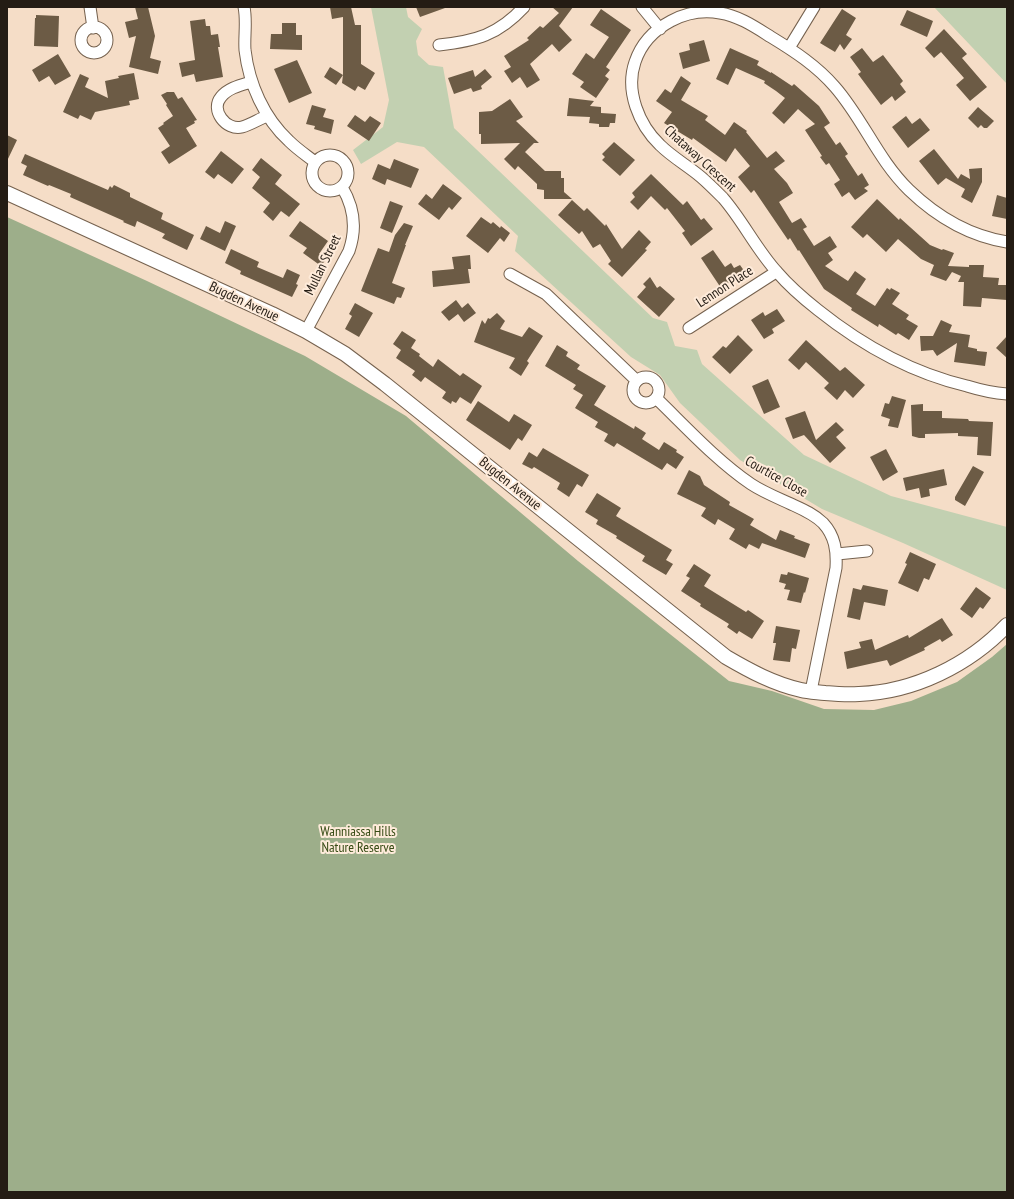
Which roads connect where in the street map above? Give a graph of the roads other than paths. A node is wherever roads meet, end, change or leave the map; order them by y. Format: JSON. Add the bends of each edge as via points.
{"nodes":[{"id":1,"x":90,"y":7,"type":"edge"},
{"id":2,"x":244,"y":7,"type":"edge"},
{"id":3,"x":524,"y":7,"type":"edge"},
{"id":4,"x":642,"y":7,"type":"edge"},
{"id":5,"x":814,"y":7,"type":"edge"},
{"id":6,"x":93,"y":28,"type":"dead end"},
{"id":7,"x":660,"y":29,"type":"junction"},
{"id":8,"x":438,"y":45,"type":"dead end"},
{"id":9,"x":789,"y":48,"type":"junction"},
{"id":10,"x":251,"y":82,"type":"junction"},
{"id":11,"x":267,"y":116,"type":"junction"},
{"id":12,"x":315,"y":162,"type":"junction"},
{"id":13,"x":342,"y":186,"type":"junction"},
{"id":14,"x":7,"y":193,"type":"edge"},
{"id":15,"x":1007,"y":242,"type":"edge"},
{"id":16,"x":776,"y":272,"type":"junction"},
{"id":17,"x":510,"y":274,"type":"dead end"},
{"id":18,"x":689,"y":328,"type":"dead end"},
{"id":19,"x":306,"y":331,"type":"junction"},
{"id":20,"x":637,"y":381,"type":"junction"},
{"id":21,"x":1007,"y":394,"type":"edge"},
{"id":22,"x":656,"y":398,"type":"junction"},
{"id":23,"x":867,"y":551,"type":"dead end"},
{"id":24,"x":837,"y":554,"type":"junction"},
{"id":25,"x":1007,"y":625,"type":"edge"},
{"id":26,"x":811,"y":692,"type":"junction"}],
"edges":[{"from":1,"to":6,"type":"street"},
{"from":2,"to":10,"type":"street","via":[[245,50]]},
{"from":3,"to":8,"type":"street","via":[[509,22],[484,36],[462,43]]},
{"from":4,"to":7,"type":"street"},
{"from":5,"to":9,"type":"street"},
{"from":7,"to":9,"type":"street","name":"Chataway Crescent","via":[[683,15],[701,12],[720,13],[749,23]]},
{"from":7,"to":16,"type":"street","name":"Chataway Crescent","via":[[642,45],[633,68],[633,96],[643,123],[661,146],[703,178],[724,200]]},
{"from":9,"to":15,"type":"street","name":"Chataway Crescent","via":[[836,87],[889,168],[909,190],[932,210],[956,225]]},
{"from":10,"to":11,"type":"street"},
{"from":10,"to":11,"type":"street","via":[[227,91],[220,97],[217,103],[220,117],[228,124],[242,127]]},
{"from":11,"to":12,"type":"street","via":[[289,142]]},
{"from":12,"to":13,"type":"street","via":[[312,177],[315,184],[328,191]]},
{"from":12,"to":13,"type":"street","via":[[328,155],[342,160],[348,173]]},
{"from":13,"to":19,"type":"street","name":"Mullan Street","via":[[354,220],[352,243]]},
{"from":14,"to":19,"type":"street","name":"Bugden Avenue"},
{"from":16,"to":18,"type":"street","name":"Lennon Place"},
{"from":16,"to":21,"type":"street","name":"Chataway Crescent","via":[[806,301],[873,349],[909,367],[946,381],[983,391]]},
{"from":17,"to":20,"type":"street","via":[[546,294]]},
{"from":19,"to":26,"type":"street","name":"Bugden Avenue","via":[[345,354],[385,384],[726,658],[768,679]]},
{"from":20,"to":22,"type":"street","via":[[646,377],[655,380],[659,389]]},
{"from":20,"to":22,"type":"street","via":[[634,390],[640,401],[650,402]]},
{"from":22,"to":24,"type":"street","name":"Courtice Close","via":[[730,468],[752,484],[819,519],[831,535]]},
{"from":23,"to":24,"type":"street"},
{"from":24,"to":26,"type":"street","name":"Courtice Close"},
{"from":25,"to":26,"type":"street","name":"Bugden Avenue","via":[[965,660],[914,684],[859,694]]}]}
